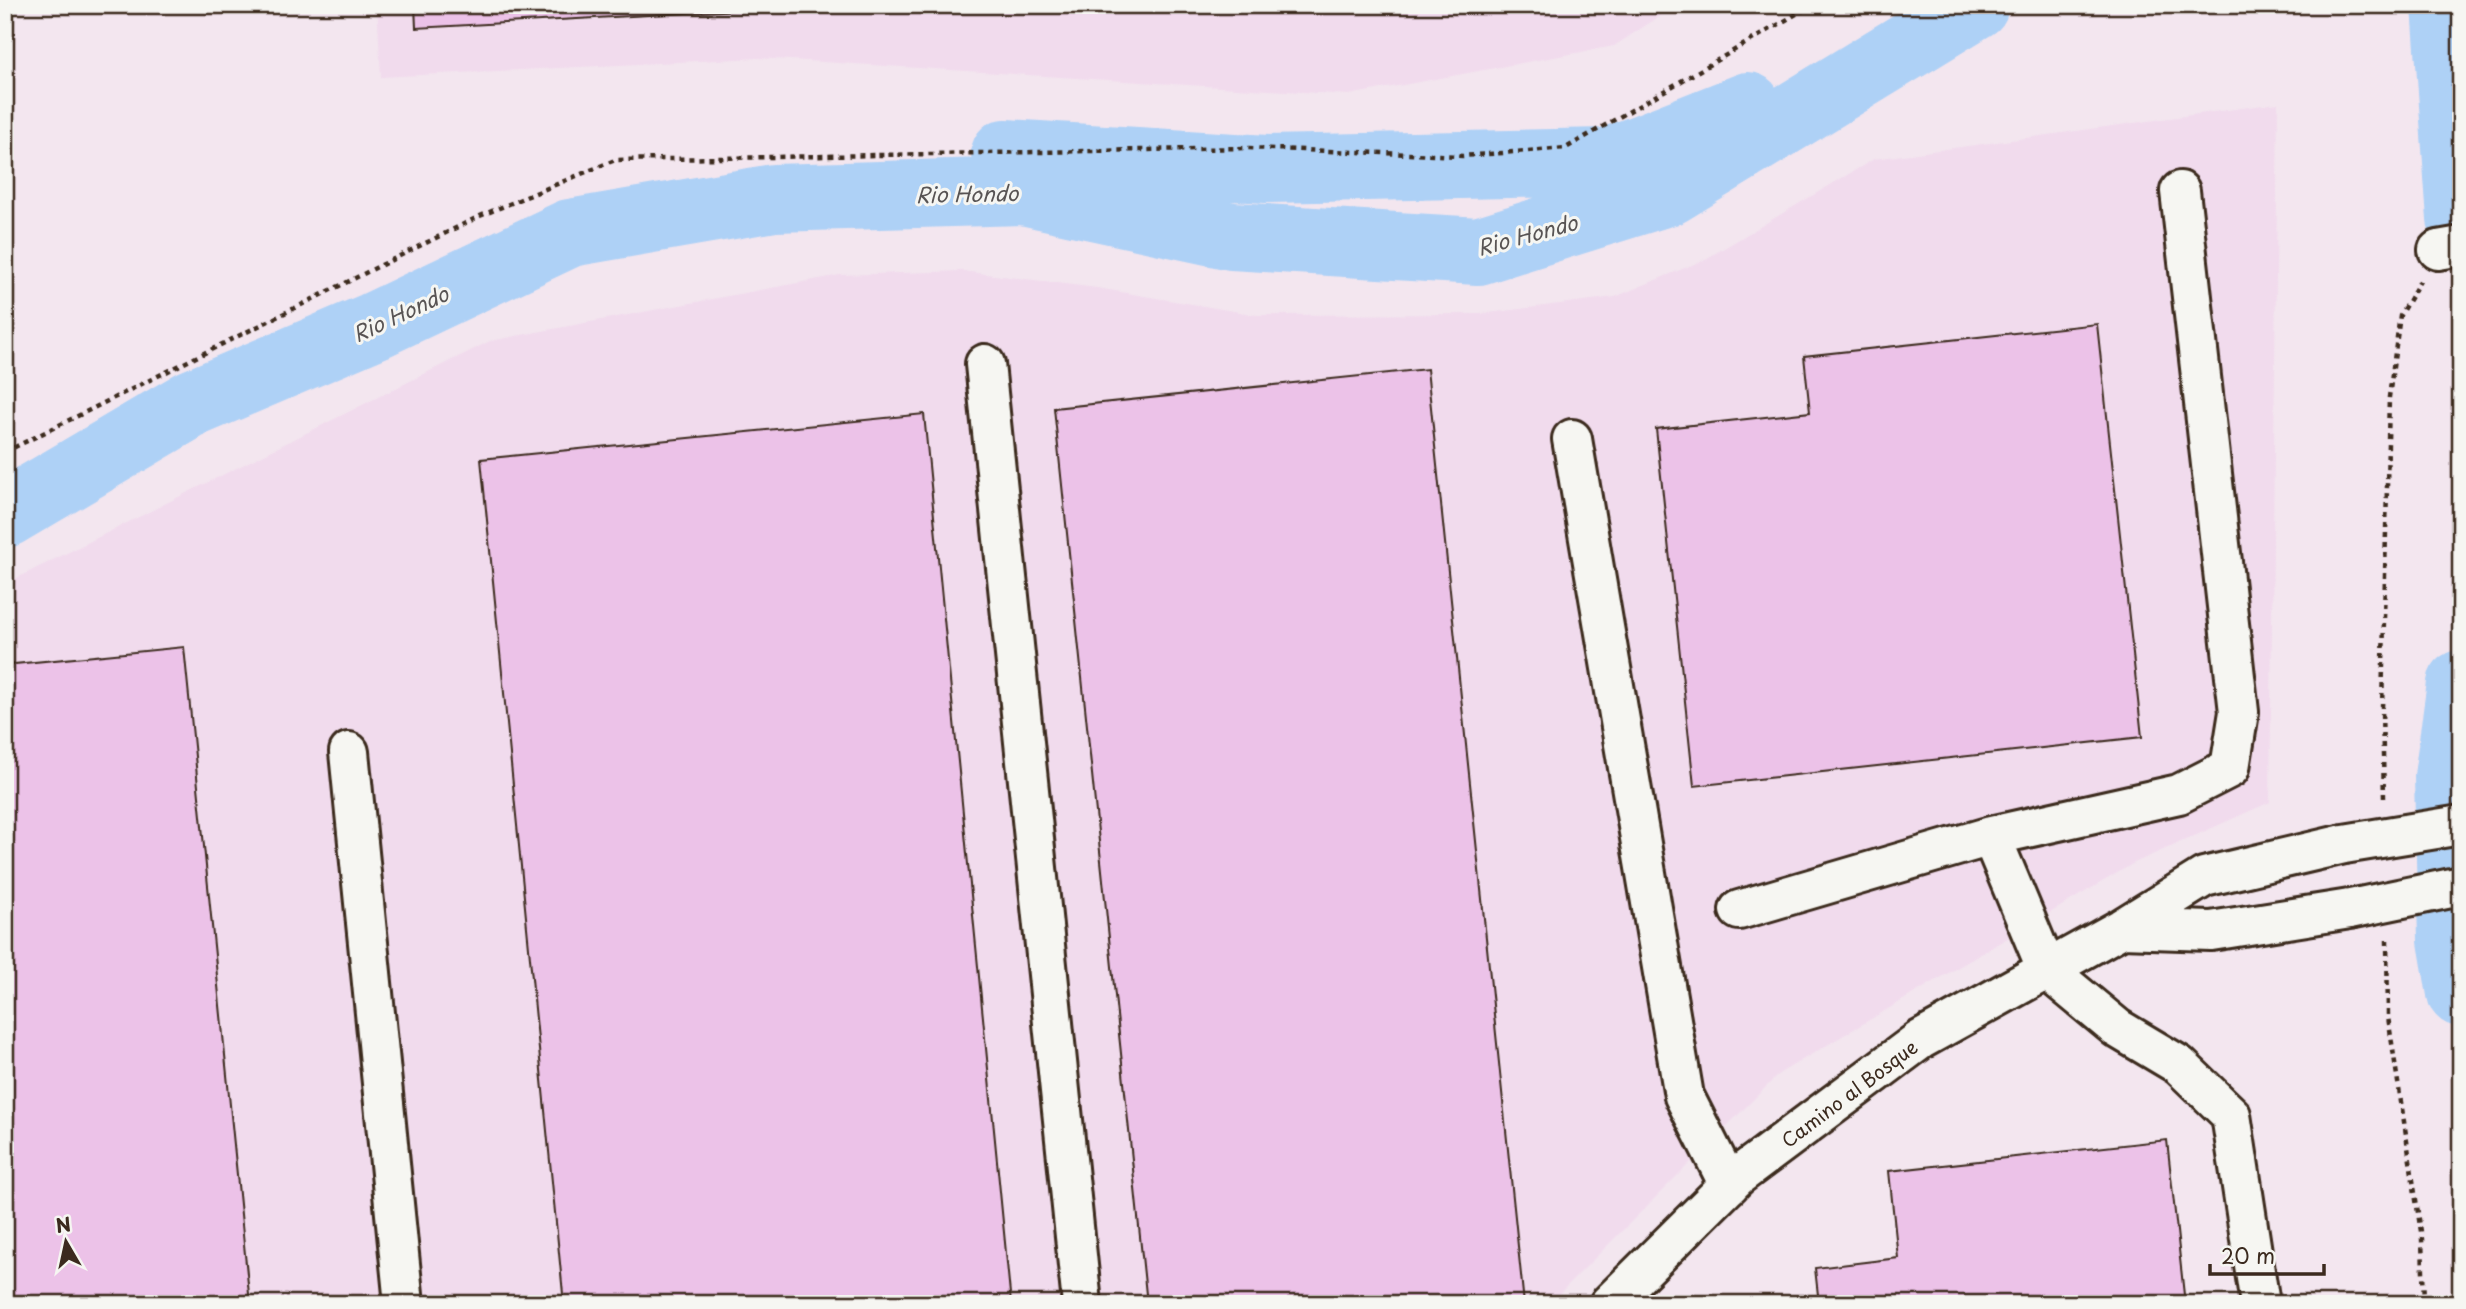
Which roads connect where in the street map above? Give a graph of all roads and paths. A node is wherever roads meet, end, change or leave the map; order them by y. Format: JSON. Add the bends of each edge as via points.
{"nodes":[{"id":1,"x":1812,"y":5,"type":"edge"},
{"id":2,"x":2180,"y":191,"type":"dead end"},
{"id":3,"x":2449,"y":248,"type":"edge"},
{"id":4,"x":985,"y":364,"type":"dead end"},
{"id":5,"x":1572,"y":439,"type":"dead end"},
{"id":6,"x":5,"y":452,"type":"edge"},
{"id":7,"x":349,"y":752,"type":"dead end"},
{"id":8,"x":2384,"y":805,"type":"dead end"},
{"id":9,"x":2461,"y":825,"type":"edge"},
{"id":10,"x":1991,"y":836,"type":"junction"},
{"id":11,"x":2461,"y":886,"type":"edge"},
{"id":12,"x":1739,"y":910,"type":"dead end"},
{"id":13,"x":2122,"y":928,"type":"junction"},
{"id":14,"x":2386,"y":928,"type":"dead end"},
{"id":15,"x":2047,"y":970,"type":"junction"},
{"id":16,"x":1729,"y":1185,"type":"junction"},
{"id":17,"x":404,"y":1304,"type":"edge"},
{"id":18,"x":1082,"y":1304,"type":"edge"},
{"id":19,"x":1609,"y":1304,"type":"edge"},
{"id":20,"x":2260,"y":1304,"type":"edge"},
{"id":21,"x":2424,"y":1304,"type":"edge"}],
"edges":[{"from":1,"to":6,"type":"path","via":[[1566,148],[1463,156],[1248,148],[615,160],[480,215]]},
{"from":2,"to":10,"type":"main road","via":[[2239,712],[2230,768],[2179,794]]},
{"from":3,"to":8,"type":"path","via":[[2400,315],[2389,397]]},
{"from":4,"to":18,"type":"main road"},
{"from":5,"to":16,"type":"main road","via":[[1684,1096]]},
{"from":7,"to":17,"type":"main road"},
{"from":9,"to":13,"type":"main road","name":"Camino al Bosque","bridge":true,"via":[[2344,844],[2204,877]]},
{"from":10,"to":12,"type":"main road"},
{"from":10,"to":15,"type":"main road"},
{"from":11,"to":13,"type":"main road","bridge":true,"via":[[2211,931]]},
{"from":13,"to":15,"type":"main road","name":"Camino al Bosque"},
{"from":14,"to":21,"type":"path","via":[[2388,1017],[2422,1239]]},
{"from":15,"to":16,"type":"main road","name":"Camino al Bosque","via":[[1920,1040]]},
{"from":15,"to":20,"type":"main road","via":[[2117,1028],[2179,1065],[2231,1115]]},
{"from":16,"to":19,"type":"main road","name":"Camino al Bosque"}]}
